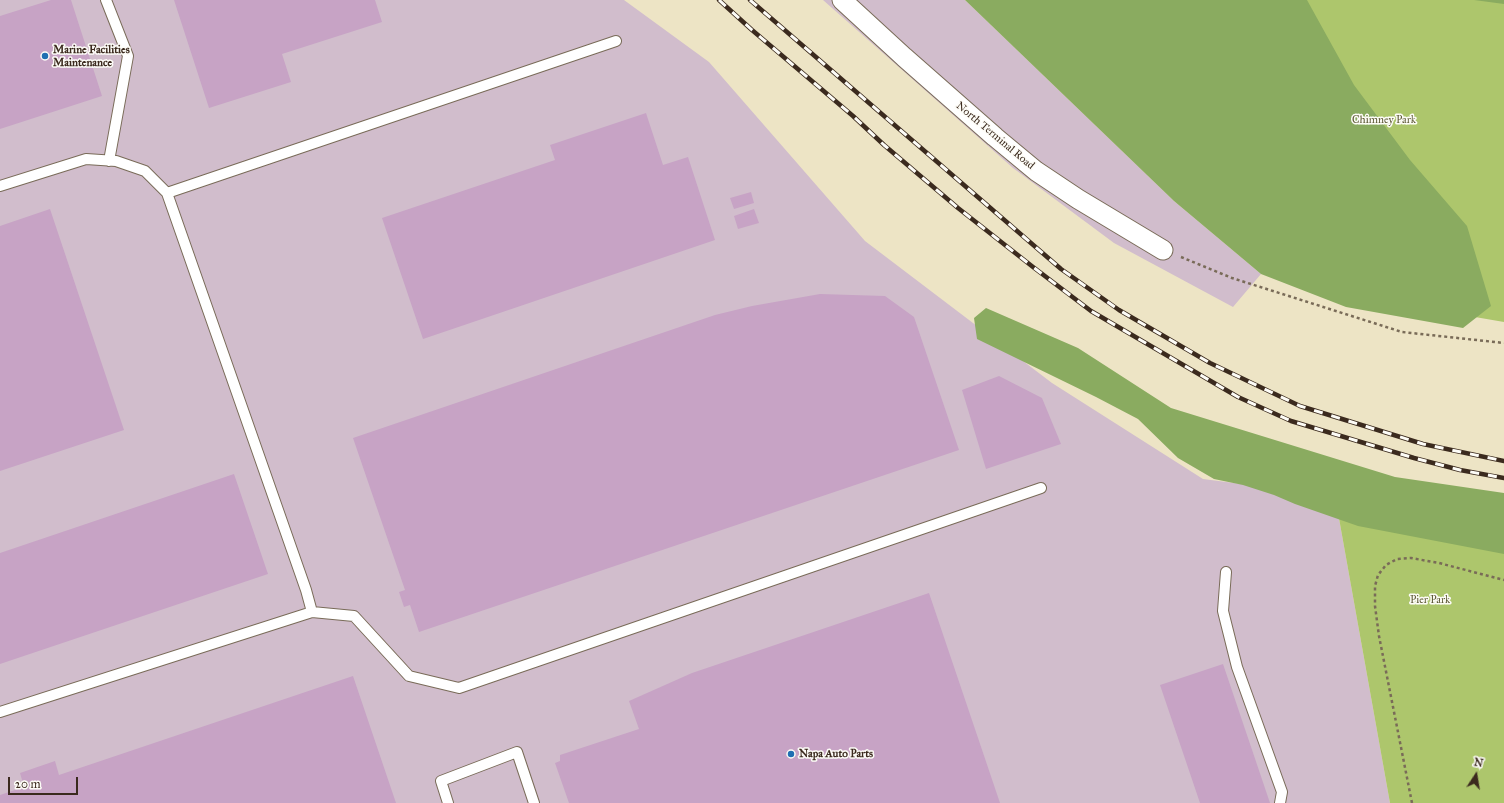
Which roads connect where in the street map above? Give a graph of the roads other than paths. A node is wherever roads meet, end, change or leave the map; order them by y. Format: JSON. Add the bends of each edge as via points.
{"nodes":[{"id":1,"x":106,"y":0,"type":"edge"},
{"id":2,"x":842,"y":0,"type":"edge"},
{"id":3,"x":616,"y":41,"type":"dead end"},
{"id":4,"x":109,"y":161,"type":"junction"},
{"id":5,"x":0,"y":186,"type":"edge"},
{"id":6,"x":167,"y":193,"type":"junction"},
{"id":7,"x":1163,"y":250,"type":"road end"},
{"id":8,"x":1041,"y":488,"type":"dead end"},
{"id":9,"x":1226,"y":572,"type":"dead end"},
{"id":10,"x":312,"y":612,"type":"junction"},
{"id":11,"x":0,"y":712,"type":"edge"},
{"id":12,"x":448,"y":803,"type":"edge"},
{"id":13,"x":534,"y":803,"type":"edge"},
{"id":14,"x":1280,"y":803,"type":"edge"}],
"edges":[{"from":1,"to":4,"type":"lane","via":[[128,56]]},
{"from":2,"to":7,"type":"street","name":"North Terminal Road","via":[[1036,171],[1078,200]]},
{"from":3,"to":6,"type":"lane"},
{"from":4,"to":5,"type":"lane","via":[[86,159]]},
{"from":4,"to":6,"type":"lane","via":[[116,161],[145,172]]},
{"from":6,"to":10,"type":"lane"},
{"from":8,"to":10,"type":"lane","via":[[458,688],[409,676],[354,616]]},
{"from":9,"to":14,"type":"lane","via":[[1223,611],[1238,667],[1282,792]]},
{"from":10,"to":11,"type":"lane"},
{"from":12,"to":13,"type":"lane","via":[[441,781],[517,752]]}]}
